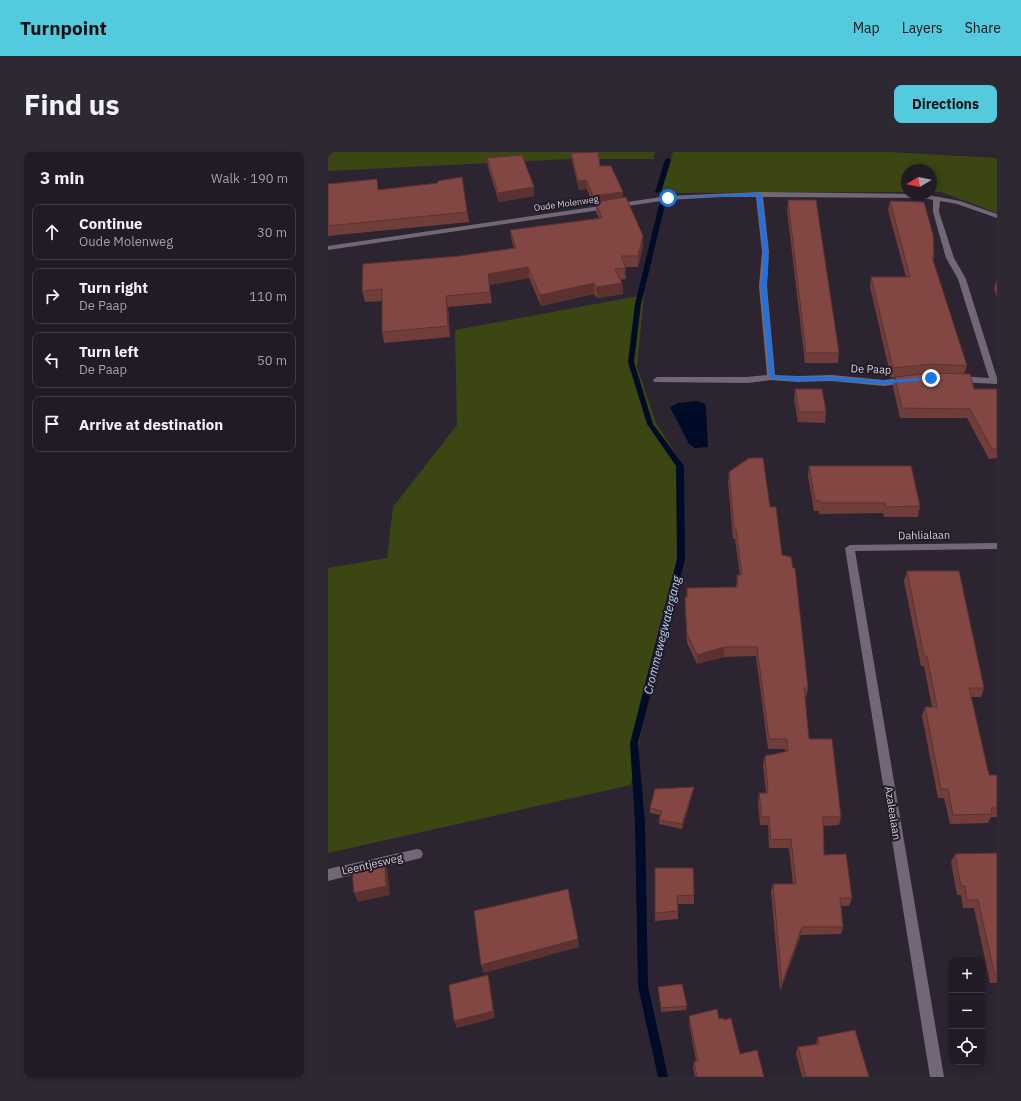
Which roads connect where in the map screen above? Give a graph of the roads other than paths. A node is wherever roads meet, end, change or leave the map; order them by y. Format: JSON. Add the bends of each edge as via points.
{"nodes":[{"id":1,"x":759,"y":194,"type":"junction"},
{"id":2,"x":901,"y":197,"type":"edge"},
{"id":3,"x":937,"y":198,"type":"edge"},
{"id":4,"x":936,"y":200,"type":"edge"},
{"id":5,"x":997,"y":216,"type":"edge"},
{"id":6,"x":328,"y":248,"type":"edge"},
{"id":7,"x":771,"y":377,"type":"junction"},
{"id":8,"x":947,"y":379,"type":"edge"},
{"id":9,"x":657,"y":380,"type":"dead end"},
{"id":10,"x":915,"y":380,"type":"edge"},
{"id":11,"x":996,"y":380,"type":"edge"},
{"id":12,"x":997,"y":546,"type":"edge"},
{"id":13,"x":850,"y":548,"type":"joint"},
{"id":14,"x":417,"y":854,"type":"dead end"},
{"id":15,"x":328,"y":874,"type":"edge"},
{"id":16,"x":937,"y":1077,"type":"edge"}],
"edges":[{"from":1,"to":2,"type":"street","name":"Oude Molenweg"},
{"from":1,"to":6,"type":"street","name":"Oude Molenweg","via":[[668,198]]},
{"from":1,"to":7,"type":"street","via":[[766,260],[763,286]]},
{"from":3,"to":5,"type":"street","name":"Oude Molenweg","via":[[958,202]]},
{"from":4,"to":11,"type":"street","via":[[936,212],[950,258],[962,279]]},
{"from":7,"to":9,"type":"street","name":"De Paap","via":[[747,380]]},
{"from":7,"to":10,"type":"street","name":"De Paap","via":[[884,382]]},
{"from":8,"to":11,"type":"street"},
{"from":12,"to":13,"type":"street","name":"Dahlialaan"},
{"from":13,"to":16,"type":"street","name":"Azalealaan"},
{"from":14,"to":15,"type":"street","name":"Leentjesweg"}]}
